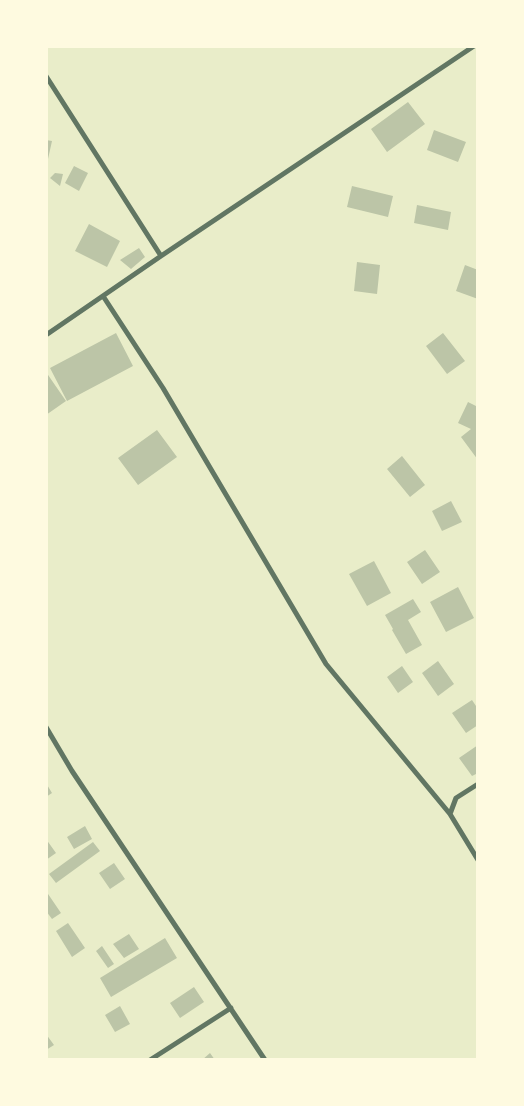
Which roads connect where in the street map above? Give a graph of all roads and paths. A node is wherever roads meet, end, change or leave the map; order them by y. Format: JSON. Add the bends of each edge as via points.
{"nodes":[{"id":1,"x":474,"y":46,"type":"edge"},
{"id":2,"x":46,"y":76,"type":"edge"},
{"id":3,"x":161,"y":256,"type":"junction"},
{"id":4,"x":103,"y":296,"type":"junction"},
{"id":5,"x":46,"y":335,"type":"edge"},
{"id":6,"x":46,"y":727,"type":"edge"},
{"id":7,"x":478,"y":784,"type":"edge"},
{"id":8,"x":450,"y":814,"type":"junction"},
{"id":9,"x":478,"y":860,"type":"edge"},
{"id":10,"x":231,"y":1008,"type":"junction"},
{"id":11,"x":150,"y":1060,"type":"edge"},
{"id":12,"x":265,"y":1060,"type":"edge"}],
"edges":[{"from":1,"to":3,"type":"street"},
{"from":2,"to":3,"type":"street"},
{"from":3,"to":4,"type":"street"},
{"from":4,"to":5,"type":"street"},
{"from":4,"to":8,"type":"street","via":[[163,388],[326,664]]},
{"from":6,"to":10,"type":"street"},
{"from":7,"to":8,"type":"street","via":[[456,798]]},
{"from":8,"to":9,"type":"street"},
{"from":10,"to":11,"type":"street"},
{"from":10,"to":12,"type":"street"}]}
